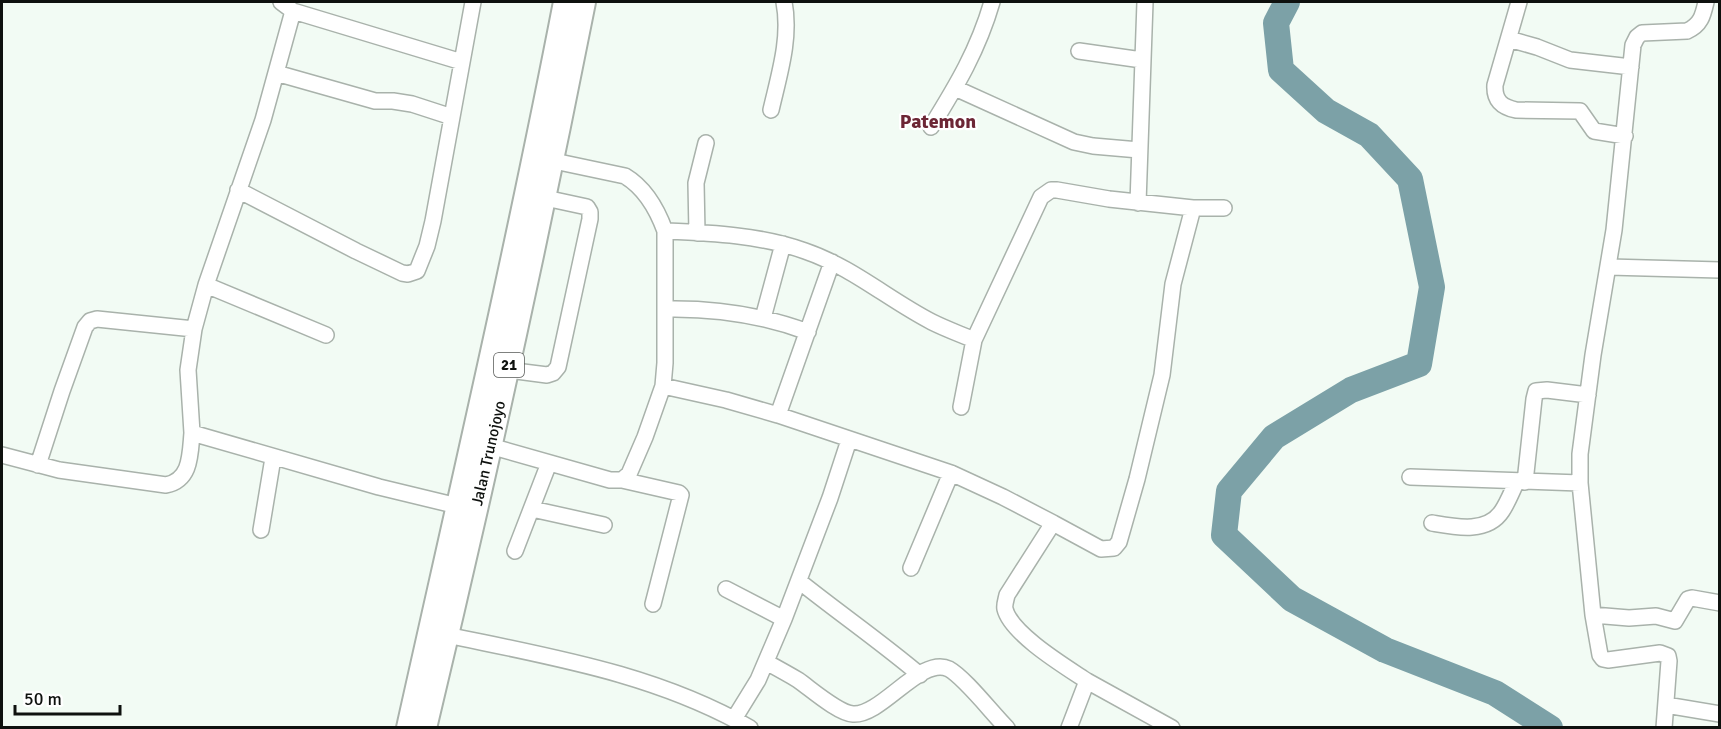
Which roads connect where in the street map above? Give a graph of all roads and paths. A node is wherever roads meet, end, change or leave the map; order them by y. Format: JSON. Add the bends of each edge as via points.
{"nodes":[{"id":1,"x":473,"y":2,"type":"edge"},
{"id":2,"x":565,"y":2,"type":"edge"},
{"id":3,"x":584,"y":2,"type":"edge"},
{"id":4,"x":784,"y":2,"type":"edge"},
{"id":5,"x":992,"y":2,"type":"edge"},
{"id":6,"x":1145,"y":2,"type":"edge"},
{"id":7,"x":1519,"y":2,"type":"edge"},
{"id":8,"x":1706,"y":2,"type":"edge"},
{"id":9,"x":287,"y":6,"type":"edge"},
{"id":10,"x":1509,"y":39,"type":"junction"},
{"id":11,"x":1079,"y":51,"type":"dead end"},
{"id":12,"x":1142,"y":60,"type":"junction"},
{"id":13,"x":462,"y":62,"type":"junction"},
{"id":14,"x":1631,"y":67,"type":"junction"},
{"id":15,"x":276,"y":73,"type":"junction"},
{"id":16,"x":955,"y":88,"type":"junction"},
{"id":17,"x":771,"y":110,"type":"dead end"},
{"id":18,"x":452,"y":117,"type":"junction"},
{"id":19,"x":931,"y":127,"type":"dead end"},
{"id":20,"x":1625,"y":136,"type":"junction"},
{"id":21,"x":706,"y":143,"type":"dead end"},
{"id":22,"x":1139,"y":150,"type":"junction"},
{"id":23,"x":554,"y":161,"type":"junction"},
{"id":24,"x":238,"y":190,"type":"junction"},
{"id":25,"x":536,"y":196,"type":"junction"},
{"id":26,"x":1138,"y":202,"type":"junction"},
{"id":27,"x":1193,"y":208,"type":"junction"},
{"id":28,"x":1224,"y":208,"type":"dead end"},
{"id":29,"x":665,"y":231,"type":"junction"},
{"id":30,"x":697,"y":232,"type":"junction"},
{"id":31,"x":783,"y":244,"type":"junction"},
{"id":32,"x":832,"y":262,"type":"junction"},
{"id":33,"x":1609,"y":267,"type":"junction"},
{"id":34,"x":1719,"y":270,"type":"edge"},
{"id":35,"x":206,"y":285,"type":"junction"},
{"id":36,"x":666,"y":309,"type":"junction"},
{"id":37,"x":763,"y":318,"type":"junction"},
{"id":38,"x":194,"y":329,"type":"junction"},
{"id":39,"x":808,"y":332,"type":"junction"},
{"id":40,"x":326,"y":335,"type":"dead end"},
{"id":41,"x":974,"y":340,"type":"junction"},
{"id":42,"x":499,"y":368,"type":"junction"},
{"id":43,"x":663,"y":386,"type":"junction"},
{"id":44,"x":1588,"y":395,"type":"junction"},
{"id":45,"x":961,"y":407,"type":"dead end"},
{"id":46,"x":778,"y":415,"type":"junction"},
{"id":47,"x":192,"y":433,"type":"junction"},
{"id":48,"x":849,"y":440,"type":"junction"},
{"id":49,"x":490,"y":446,"type":"junction"},
{"id":50,"x":2,"y":455,"type":"edge"},
{"id":51,"x":273,"y":458,"type":"junction"},
{"id":52,"x":549,"y":463,"type":"junction"},
{"id":53,"x":38,"y":465,"type":"junction"},
{"id":54,"x":951,"y":473,"type":"junction"},
{"id":55,"x":1410,"y":477,"type":"dead end"},
{"id":56,"x":622,"y":480,"type":"junction"},
{"id":57,"x":1521,"y":482,"type":"junction"},
{"id":58,"x":1580,"y":483,"type":"junction"},
{"id":59,"x":467,"y":508,"type":"junction"},
{"id":60,"x":532,"y":509,"type":"junction"},
{"id":61,"x":1053,"y":523,"type":"junction"},
{"id":62,"x":1432,"y":523,"type":"dead end"},
{"id":63,"x":604,"y":525,"type":"dead end"},
{"id":64,"x":261,"y":530,"type":"dead end"},
{"id":65,"x":515,"y":551,"type":"dead end"},
{"id":66,"x":911,"y":568,"type":"dead end"},
{"id":67,"x":798,"y":581,"type":"junction"},
{"id":68,"x":726,"y":589,"type":"dead end"},
{"id":69,"x":1719,"y":603,"type":"edge"},
{"id":70,"x":653,"y":604,"type":"dead end"},
{"id":71,"x":1593,"y":615,"type":"junction"},
{"id":72,"x":784,"y":619,"type":"junction"},
{"id":73,"x":447,"y":635,"type":"junction"},
{"id":74,"x":766,"y":663,"type":"junction"},
{"id":75,"x":920,"y":675,"type":"junction"},
{"id":76,"x":1087,"y":681,"type":"junction"},
{"id":77,"x":1665,"y":705,"type":"junction"},
{"id":78,"x":1719,"y":714,"type":"edge"},
{"id":79,"x":734,"y":719,"type":"junction"},
{"id":80,"x":999,"y":724,"type":"edge"},
{"id":81,"x":408,"y":728,"type":"edge"},
{"id":82,"x":425,"y":728,"type":"edge"},
{"id":83,"x":750,"y":728,"type":"edge"},
{"id":84,"x":1069,"y":728,"type":"edge"},
{"id":85,"x":1172,"y":728,"type":"edge"},
{"id":86,"x":1664,"y":728,"type":"edge"}],
"edges":[{"from":1,"to":13,"type":"street"},
{"from":2,"to":25,"type":"highway","name":"Jalan Trunojoyo","number":"21"},
{"from":3,"to":23,"type":"highway","name":"Jalan Trunojoyo","number":"21"},
{"from":4,"to":17,"type":"street","via":[[784,50]]},
{"from":5,"to":16,"type":"street","via":[[976,49]]},
{"from":6,"to":12,"type":"street"},
{"from":7,"to":10,"type":"street"},
{"from":8,"to":14,"type":"street","via":[[1702,18],[1693,28],[1642,33],[1637,37]]},
{"from":9,"to":13,"type":"street"},
{"from":9,"to":15,"type":"street"},
{"from":10,"to":14,"type":"street","via":[[1570,60]]},
{"from":10,"to":20,"type":"street","via":[[1495,85],[1496,97],[1503,106],[1516,110],[1580,111],[1594,131]]},
{"from":11,"to":12,"type":"street"},
{"from":12,"to":22,"type":"street"},
{"from":13,"to":18,"type":"street"},
{"from":14,"to":20,"type":"street"},
{"from":15,"to":18,"type":"street","via":[[375,101],[412,104]]},
{"from":15,"to":24,"type":"street"},
{"from":16,"to":19,"type":"street"},
{"from":16,"to":22,"type":"street","via":[[1074,142]]},
{"from":18,"to":24,"type":"street","via":[[433,221],[421,265],[415,272],[402,273],[356,252]]},
{"from":20,"to":33,"type":"street"},
{"from":21,"to":30,"type":"street","via":[[696,183]]},
{"from":22,"to":26,"type":"street"},
{"from":23,"to":25,"type":"highway","name":"Jalan Trunojoyo","number":"21"},
{"from":23,"to":29,"type":"street","via":[[625,176],[635,182],[659,214]]},
{"from":24,"to":35,"type":"street"},
{"from":25,"to":42,"type":"highway","name":"Jalan Trunojoyo","number":"21"},
{"from":25,"to":42,"type":"street","via":[[587,207],[590,212],[558,367],[547,375]]},
{"from":26,"to":27,"type":"street"},
{"from":26,"to":41,"type":"street","via":[[1069,191],[1044,193]]},
{"from":27,"to":28,"type":"street"},
{"from":27,"to":61,"type":"street","via":[[1173,284],[1162,375],[1119,542],[1114,548],[1101,549]]},
{"from":29,"to":30,"type":"street"},
{"from":29,"to":36,"type":"street"},
{"from":30,"to":31,"type":"street"},
{"from":31,"to":32,"type":"street"},
{"from":31,"to":37,"type":"street"},
{"from":32,"to":39,"type":"street"},
{"from":32,"to":41,"type":"street","via":[[931,321]]},
{"from":33,"to":34,"type":"street"},
{"from":33,"to":44,"type":"street"},
{"from":35,"to":38,"type":"street"},
{"from":35,"to":40,"type":"street"},
{"from":36,"to":37,"type":"street","via":[[715,310]]},
{"from":36,"to":43,"type":"street"},
{"from":37,"to":39,"type":"street"},
{"from":38,"to":47,"type":"street","via":[[188,370]]},
{"from":38,"to":53,"type":"street","via":[[90,321]]},
{"from":39,"to":46,"type":"street"},
{"from":41,"to":45,"type":"street"},
{"from":42,"to":49,"type":"highway","name":"Jalan Trunojoyo","number":"21"},
{"from":42,"to":59,"type":"highway","name":"Jalan Trunojoyo","number":"21"},
{"from":43,"to":46,"type":"street"},
{"from":43,"to":56,"type":"street","via":[[629,474]]},
{"from":44,"to":57,"type":"street","via":[[1536,391]]},
{"from":44,"to":58,"type":"street"},
{"from":46,"to":48,"type":"street"},
{"from":47,"to":51,"type":"street"},
{"from":47,"to":53,"type":"street","via":[[187,469],[171,484]]},
{"from":48,"to":54,"type":"street"},
{"from":48,"to":67,"type":"street"},
{"from":49,"to":52,"type":"street"},
{"from":49,"to":59,"type":"highway","name":"Jalan Trunojoyo","number":"21"},
{"from":50,"to":53,"type":"street"},
{"from":51,"to":59,"type":"street"},
{"from":51,"to":64,"type":"street"},
{"from":52,"to":56,"type":"street"},
{"from":52,"to":60,"type":"street"},
{"from":54,"to":61,"type":"street"},
{"from":54,"to":66,"type":"street"},
{"from":55,"to":57,"type":"street"},
{"from":56,"to":70,"type":"street","via":[[681,495]]},
{"from":57,"to":58,"type":"street"},
{"from":57,"to":62,"type":"street","via":[[1503,511],[1487,524],[1465,527]]},
{"from":58,"to":71,"type":"street"},
{"from":59,"to":73,"type":"highway","name":"Jalan Trunojoyo","number":"21"},
{"from":59,"to":81,"type":"highway","name":"Jalan Trunojoyo","number":"21"},
{"from":60,"to":63,"type":"street"},
{"from":60,"to":65,"type":"street"},
{"from":61,"to":76,"type":"street","via":[[1007,595],[1005,609],[1028,639]]},
{"from":67,"to":72,"type":"street"},
{"from":67,"to":75,"type":"street"},
{"from":68,"to":72,"type":"street"},
{"from":69,"to":71,"type":"street","via":[[1688,599],[1675,621],[1656,616]]},
{"from":71,"to":77,"type":"street","via":[[1603,659],[1660,653],[1668,656]]},
{"from":72,"to":74,"type":"street"},
{"from":73,"to":79,"type":"street","via":[[610,670],[690,698]]},
{"from":73,"to":82,"type":"highway","name":"Jalan Trunojoyo","number":"21"},
{"from":74,"to":75,"type":"street","via":[[854,714],[872,708]]},
{"from":74,"to":79,"type":"street"},
{"from":75,"to":80,"type":"street","via":[[935,667],[956,673]]},
{"from":76,"to":84,"type":"street"},
{"from":76,"to":85,"type":"street"},
{"from":77,"to":78,"type":"street"},
{"from":77,"to":86,"type":"street"},
{"from":79,"to":83,"type":"street"}]}
